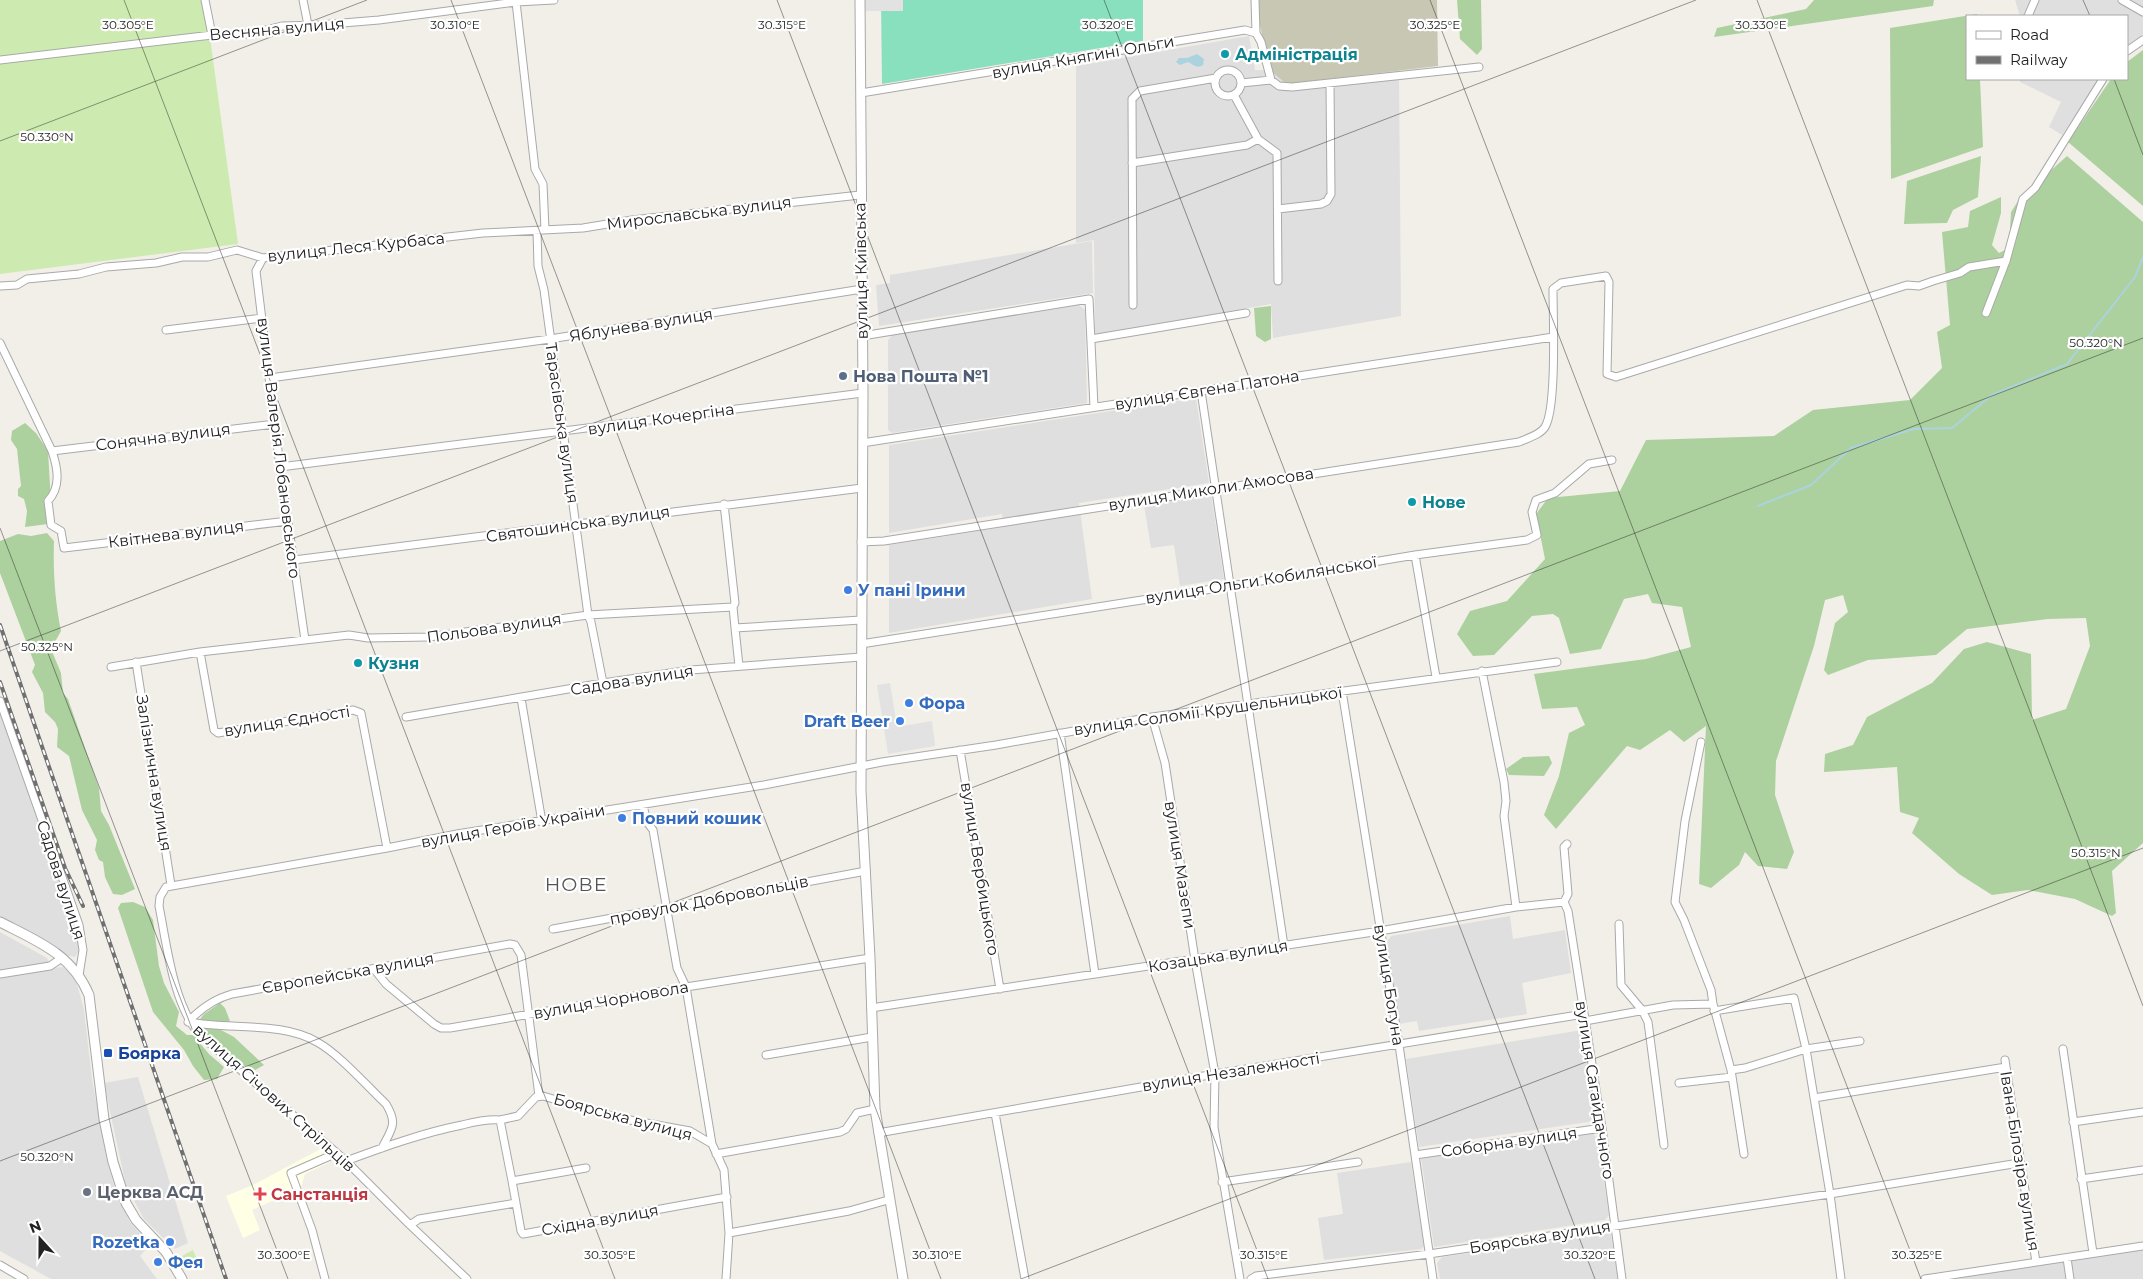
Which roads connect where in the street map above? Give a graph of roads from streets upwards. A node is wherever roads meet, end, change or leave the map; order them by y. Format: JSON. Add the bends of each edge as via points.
{"nodes":[{"id":1,"x":205,"y":0,"type":"edge"},
{"id":2,"x":303,"y":0,"type":"edge"},
{"id":3,"x":554,"y":0,"type":"edge"},
{"id":4,"x":860,"y":0,"type":"edge"},
{"id":5,"x":1255,"y":0,"type":"edge"},
{"id":6,"x":2035,"y":0,"type":"edge"},
{"id":7,"x":2122,"y":0,"type":"edge"},
{"id":8,"x":516,"y":2,"type":"junction"},
{"id":9,"x":2143,"y":12,"type":"edge"},
{"id":10,"x":2028,"y":15,"type":"edge"},
{"id":11,"x":308,"y":25,"type":"junction"},
{"id":12,"x":1256,"y":33,"type":"junction"},
{"id":13,"x":212,"y":35,"type":"junction"},
{"id":14,"x":2143,"y":40,"type":"edge"},
{"id":15,"x":2128,"y":50,"type":"edge"},
{"id":16,"x":0,"y":60,"type":"edge"},
{"id":17,"x":1479,"y":67,"type":"dead end"},
{"id":18,"x":1216,"y":78,"type":"junction"},
{"id":19,"x":1271,"y":80,"type":"junction"},
{"id":20,"x":2102,"y":80,"type":"edge"},
{"id":21,"x":1241,"y":83,"type":"junction"},
{"id":22,"x":1330,"y":83,"type":"junction"},
{"id":23,"x":861,"y":94,"type":"junction"},
{"id":24,"x":1234,"y":96,"type":"junction"},
{"id":25,"x":1258,"y":139,"type":"junction"},
{"id":26,"x":1132,"y":162,"type":"junction"},
{"id":27,"x":860,"y":195,"type":"junction"},
{"id":28,"x":1278,"y":209,"type":"junction"},
{"id":29,"x":541,"y":230,"type":"junction"},
{"id":30,"x":263,"y":258,"type":"junction"},
{"id":31,"x":2006,"y":261,"type":"junction"},
{"id":32,"x":1278,"y":281,"type":"dead end"},
{"id":33,"x":0,"y":286,"type":"edge"},
{"id":34,"x":862,"y":289,"type":"junction"},
{"id":35,"x":1133,"y":305,"type":"dead end"},
{"id":36,"x":1246,"y":313,"type":"dead end"},
{"id":37,"x":1986,"y":313,"type":"dead end"},
{"id":38,"x":262,"y":318,"type":"junction"},
{"id":39,"x":166,"y":330,"type":"dead end"},
{"id":40,"x":862,"y":336,"type":"junction"},
{"id":41,"x":1553,"y":337,"type":"junction"},
{"id":42,"x":550,"y":339,"type":"junction"},
{"id":43,"x":1091,"y":339,"type":"junction"},
{"id":44,"x":0,"y":343,"type":"edge"},
{"id":45,"x":270,"y":378,"type":"junction"},
{"id":46,"x":1201,"y":391,"type":"junction"},
{"id":47,"x":863,"y":393,"type":"junction"},
{"id":48,"x":1094,"y":408,"type":"junction"},
{"id":49,"x":275,"y":424,"type":"junction"},
{"id":50,"x":564,"y":432,"type":"junction"},
{"id":51,"x":862,"y":443,"type":"junction"},
{"id":52,"x":52,"y":451,"type":"junction"},
{"id":53,"x":1612,"y":460,"type":"dead end"},
{"id":54,"x":280,"y":467,"type":"junction"},
{"id":55,"x":862,"y":488,"type":"junction"},
{"id":56,"x":1215,"y":488,"type":"junction"},
{"id":57,"x":724,"y":504,"type":"junction"},
{"id":58,"x":288,"y":521,"type":"junction"},
{"id":59,"x":576,"y":523,"type":"junction"},
{"id":60,"x":861,"y":542,"type":"junction"},
{"id":61,"x":1415,"y":555,"type":"junction"},
{"id":62,"x":294,"y":560,"type":"junction"},
{"id":63,"x":1231,"y":586,"type":"junction"},
{"id":64,"x":733,"y":607,"type":"junction"},
{"id":65,"x":588,"y":615,"type":"junction"},
{"id":66,"x":861,"y":620,"type":"junction"},
{"id":67,"x":735,"y":628,"type":"junction"},
{"id":68,"x":305,"y":640,"type":"junction"},
{"id":69,"x":861,"y":644,"type":"junction"},
{"id":70,"x":200,"y":652,"type":"junction"},
{"id":71,"x":861,"y":657,"type":"junction"},
{"id":72,"x":136,"y":662,"type":"junction"},
{"id":73,"x":1557,"y":662,"type":"dead end"},
{"id":74,"x":739,"y":666,"type":"junction"},
{"id":75,"x":111,"y":668,"type":"dead end"},
{"id":76,"x":1482,"y":671,"type":"junction"},
{"id":77,"x":1436,"y":677,"type":"junction"},
{"id":78,"x":603,"y":683,"type":"junction"},
{"id":79,"x":1342,"y":691,"type":"junction"},
{"id":80,"x":521,"y":698,"type":"junction"},
{"id":81,"x":0,"y":701,"type":"edge"},
{"id":82,"x":1249,"y":703,"type":"junction"},
{"id":83,"x":406,"y":717,"type":"dead end"},
{"id":84,"x":1152,"y":717,"type":"junction"},
{"id":85,"x":1060,"y":733,"type":"junction"},
{"id":86,"x":1701,"y":742,"type":"dead end"},
{"id":87,"x":960,"y":750,"type":"junction"},
{"id":88,"x":861,"y":766,"type":"junction"},
{"id":89,"x":643,"y":804,"type":"junction"},
{"id":90,"x":542,"y":822,"type":"junction"},
{"id":91,"x":1567,"y":844,"type":"dead end"},
{"id":92,"x":387,"y":848,"type":"junction"},
{"id":93,"x":866,"y":871,"type":"junction"},
{"id":94,"x":169,"y":886,"type":"junction"},
{"id":95,"x":1564,"y":902,"type":"junction"},
{"id":96,"x":1516,"y":907,"type":"junction"},
{"id":97,"x":668,"y":909,"type":"junction"},
{"id":98,"x":0,"y":922,"type":"edge"},
{"id":99,"x":1619,"y":924,"type":"dead end"},
{"id":100,"x":553,"y":928,"type":"dead end"},
{"id":101,"x":1380,"y":931,"type":"junction"},
{"id":102,"x":1284,"y":946,"type":"junction"},
{"id":103,"x":62,"y":958,"type":"junction"},
{"id":104,"x":870,"y":958,"type":"junction"},
{"id":105,"x":1195,"y":960,"type":"junction"},
{"id":106,"x":374,"y":969,"type":"junction"},
{"id":107,"x":0,"y":974,"type":"edge"},
{"id":108,"x":1096,"y":974,"type":"junction"},
{"id":109,"x":79,"y":975,"type":"junction"},
{"id":110,"x":686,"y":987,"type":"junction"},
{"id":111,"x":1000,"y":989,"type":"junction"},
{"id":112,"x":871,"y":1008,"type":"junction"},
{"id":113,"x":1714,"y":1008,"type":"junction"},
{"id":114,"x":1642,"y":1010,"type":"junction"},
{"id":115,"x":529,"y":1015,"type":"junction"},
{"id":116,"x":1584,"y":1018,"type":"junction"},
{"id":117,"x":188,"y":1022,"type":"junction"},
{"id":118,"x":872,"y":1038,"type":"junction"},
{"id":119,"x":1860,"y":1041,"type":"dead end"},
{"id":120,"x":1399,"y":1045,"type":"junction"},
{"id":121,"x":1806,"y":1049,"type":"junction"},
{"id":122,"x":2063,"y":1050,"type":"dead end"},
{"id":123,"x":766,"y":1055,"type":"dead end"},
{"id":124,"x":1215,"y":1074,"type":"junction"},
{"id":125,"x":1731,"y":1074,"type":"junction"},
{"id":126,"x":1679,"y":1083,"type":"dead end"},
{"id":127,"x":539,"y":1096,"type":"junction"},
{"id":128,"x":1814,"y":1098,"type":"junction"},
{"id":129,"x":875,"y":1109,"type":"junction"},
{"id":130,"x":2143,"y":1112,"type":"edge"},
{"id":131,"x":995,"y":1113,"type":"junction"},
{"id":132,"x":500,"y":1120,"type":"junction"},
{"id":133,"x":2073,"y":1122,"type":"junction"},
{"id":134,"x":1602,"y":1128,"type":"junction"},
{"id":135,"x":878,"y":1133,"type":"junction"},
{"id":136,"x":712,"y":1144,"type":"junction"},
{"id":137,"x":1664,"y":1145,"type":"dead end"},
{"id":138,"x":382,"y":1148,"type":"junction"},
{"id":139,"x":716,"y":1154,"type":"junction"},
{"id":140,"x":1744,"y":1154,"type":"dead end"},
{"id":141,"x":1415,"y":1155,"type":"junction"},
{"id":142,"x":330,"y":1156,"type":"dead end"},
{"id":143,"x":346,"y":1161,"type":"junction"},
{"id":144,"x":1358,"y":1162,"type":"dead end"},
{"id":145,"x":2019,"y":1163,"type":"junction"},
{"id":146,"x":586,"y":1168,"type":"dead end"},
{"id":147,"x":2143,"y":1170,"type":"edge"},
{"id":148,"x":2081,"y":1179,"type":"junction"},
{"id":149,"x":512,"y":1181,"type":"junction"},
{"id":150,"x":1222,"y":1182,"type":"junction"},
{"id":151,"x":1830,"y":1194,"type":"junction"},
{"id":152,"x":727,"y":1197,"type":"junction"},
{"id":153,"x":888,"y":1200,"type":"junction"},
{"id":154,"x":516,"y":1203,"type":"junction"},
{"id":155,"x":410,"y":1225,"type":"junction"},
{"id":156,"x":1615,"y":1226,"type":"junction"},
{"id":157,"x":729,"y":1233,"type":"junction"},
{"id":158,"x":2143,"y":1246,"type":"edge"},
{"id":159,"x":2093,"y":1253,"type":"junction"},
{"id":160,"x":1429,"y":1254,"type":"junction"},
{"id":161,"x":2067,"y":1258,"type":"junction"},
{"id":162,"x":2036,"y":1262,"type":"junction"},
{"id":163,"x":0,"y":1265,"type":"edge"},
{"id":164,"x":464,"y":1278,"type":"edge"},
{"id":165,"x":24,"y":1279,"type":"edge"},
{"id":166,"x":182,"y":1279,"type":"edge"},
{"id":167,"x":325,"y":1279,"type":"edge"},
{"id":168,"x":726,"y":1279,"type":"edge"},
{"id":169,"x":903,"y":1279,"type":"edge"},
{"id":170,"x":1024,"y":1279,"type":"edge"},
{"id":171,"x":1240,"y":1279,"type":"edge"},
{"id":172,"x":1251,"y":1279,"type":"edge"},
{"id":173,"x":1433,"y":1279,"type":"edge"},
{"id":174,"x":1622,"y":1279,"type":"edge"},
{"id":175,"x":1841,"y":1279,"type":"edge"},
{"id":176,"x":1924,"y":1279,"type":"edge"},
{"id":177,"x":2070,"y":1279,"type":"edge"}],
"edges":[{"from":1,"to":13,"type":"street"},
{"from":2,"to":11,"type":"street"},
{"from":3,"to":8,"type":"street","name":"Весняна вулиця"},
{"from":4,"to":23,"type":"street","name":"вулиця Київська"},
{"from":5,"to":12,"type":"street"},
{"from":6,"to":10,"type":"street"},
{"from":7,"to":9,"type":"street"},
{"from":8,"to":11,"type":"street","name":"Весняна вулиця"},
{"from":8,"to":29,"type":"street","name":"Тарасівська вулиця","via":[[535,169],[543,184]]},
{"from":11,"to":13,"type":"street","name":"Весняна вулиця","via":[[282,26],[249,34]]},
{"from":12,"to":19,"type":"street"},
{"from":12,"to":23,"type":"street","name":"вулиця Княгині Ольги","via":[[1245,30]]},
{"from":13,"to":16,"type":"street","name":"Весняна вулиця"},
{"from":14,"to":15,"type":"street"},
{"from":17,"to":22,"type":"street"},
{"from":18,"to":21,"type":"street","via":[[1229,70],[1238,74]]},
{"from":18,"to":24,"type":"street","via":[[1215,88],[1220,94]]},
{"from":18,"to":26,"type":"street","via":[[1135,94],[1131,102]]},
{"from":19,"to":21,"type":"street"},
{"from":19,"to":22,"type":"street","via":[[1279,86],[1292,88]]},
{"from":20,"to":31,"type":"street","via":[[2035,188],[2024,199]]},
{"from":21,"to":24,"type":"street"},
{"from":22,"to":28,"type":"street","via":[[1331,194],[1321,204]]},
{"from":23,"to":27,"type":"street","name":"вулиця Київська"},
{"from":24,"to":25,"type":"street"},
{"from":25,"to":26,"type":"street","via":[[1247,145]]},
{"from":25,"to":28,"type":"street","via":[[1277,153]]},
{"from":26,"to":35,"type":"street"},
{"from":27,"to":29,"type":"street","name":"Мирославська вулиця","via":[[583,228]]},
{"from":27,"to":34,"type":"street","name":"вулиця Київська"},
{"from":28,"to":32,"type":"street"},
{"from":29,"to":30,"type":"street","name":"вулиця Леся Курбаса","via":[[483,232]]},
{"from":29,"to":42,"type":"street","name":"Тарасівська вулиця","via":[[538,266]]},
{"from":30,"to":33,"type":"street","name":"вулиця Леся Курбаса","via":[[236,250],[208,257],[182,257],[26,279],[17,285]]},
{"from":30,"to":38,"type":"street","name":"вулиця Валерія Лобановського","via":[[256,270]]},
{"from":31,"to":37,"type":"street"},
{"from":31,"to":41,"type":"street","via":[[1969,267],[1926,284],[1907,285],[1616,377],[1607,374],[1610,282],[1606,276],[1589,278],[1560,283],[1553,289]]},
{"from":34,"to":40,"type":"street","name":"вулиця Київська"},
{"from":34,"to":42,"type":"street","name":"Яблунева вулиця"},
{"from":36,"to":43,"type":"street"},
{"from":38,"to":39,"type":"street"},
{"from":38,"to":45,"type":"street","name":"вулиця Валерія Лобановського"},
{"from":40,"to":43,"type":"street","via":[[1089,298]]},
{"from":40,"to":47,"type":"street","name":"вулиця Київська"},
{"from":41,"to":46,"type":"street","name":"вулиця Євгена Патона"},
{"from":41,"to":56,"type":"street","name":"вулиця Миколи Амосова","via":[[1549,416],[1545,428],[1534,436],[1519,442]]},
{"from":42,"to":45,"type":"street","name":"Яблунева вулиця"},
{"from":42,"to":50,"type":"street","name":"Тарасівська вулиця"},
{"from":43,"to":48,"type":"street"},
{"from":44,"to":52,"type":"street"},
{"from":45,"to":49,"type":"street","name":"вулиця Валерія Лобановського"},
{"from":46,"to":48,"type":"street","name":"вулиця Євгена Патона"},
{"from":46,"to":56,"type":"street"},
{"from":47,"to":50,"type":"street","name":"вулиця Кочергіна"},
{"from":47,"to":51,"type":"street","name":"вулиця Київська"},
{"from":48,"to":51,"type":"street","name":"вулиця Євгена Патона"},
{"from":49,"to":52,"type":"street","name":"Сонячна вулиця"},
{"from":49,"to":54,"type":"street","name":"вулиця Валерія Лобановського"},
{"from":50,"to":54,"type":"street","name":"вулиця Кочергіна"},
{"from":50,"to":59,"type":"street","name":"Тарасівська вулиця"},
{"from":51,"to":55,"type":"street","name":"вулиця Київська"},
{"from":52,"to":58,"type":"street","name":"Квітнева вулиця","via":[[57,483],[48,501],[51,525],[61,531],[64,548]]},
{"from":53,"to":61,"type":"street","name":"вулиця Ольги Кобилянської","via":[[1589,464],[1555,493],[1536,500],[1532,512],[1537,535],[1526,540]]},
{"from":54,"to":58,"type":"street","name":"вулиця Валерія Лобановського"},
{"from":55,"to":57,"type":"street","name":"Святошинська вулиця"},
{"from":55,"to":60,"type":"street","name":"вулиця Київська"},
{"from":56,"to":60,"type":"street","name":"вулиця Миколи Амосова"},
{"from":56,"to":63,"type":"street"},
{"from":57,"to":59,"type":"street","name":"Святошинська вулиця"},
{"from":57,"to":64,"type":"street"},
{"from":58,"to":62,"type":"street","name":"вулиця Валерія Лобановського"},
{"from":59,"to":62,"type":"street","name":"Святошинська вулиця"},
{"from":59,"to":65,"type":"street","name":"Тарасівська вулиця"},
{"from":60,"to":66,"type":"street","name":"вулиця Київська"},
{"from":61,"to":63,"type":"street","name":"вулиця Ольги Кобилянської"},
{"from":61,"to":77,"type":"street"},
{"from":62,"to":68,"type":"street","name":"вулиця Валерія Лобановського"},
{"from":63,"to":69,"type":"street","name":"вулиця Ольги Кобилянської"},
{"from":63,"to":82,"type":"street"},
{"from":64,"to":65,"type":"street","name":"Польова вулиця"},
{"from":64,"to":67,"type":"street"},
{"from":65,"to":68,"type":"street","name":"Польова вулиця","via":[[429,638],[349,635]]},
{"from":65,"to":78,"type":"street","name":"Тарасівська вулиця"},
{"from":66,"to":67,"type":"street"},
{"from":66,"to":69,"type":"street","name":"вулиця Київська"},
{"from":67,"to":74,"type":"street"},
{"from":68,"to":70,"type":"street","name":"Польова вулиця"},
{"from":69,"to":71,"type":"street","name":"вулиця Київська"},
{"from":70,"to":72,"type":"street","name":"Польова вулиця"},
{"from":70,"to":92,"type":"street","name":"вулиця Єдності","via":[[214,730],[218,733],[353,710],[361,713]]},
{"from":71,"to":74,"type":"street","name":"Садова вулиця"},
{"from":71,"to":88,"type":"street","name":"вулиця Київська"},
{"from":72,"to":75,"type":"street","name":"Польова вулиця"},
{"from":72,"to":94,"type":"street","name":"Залізнична вулиця"},
{"from":73,"to":76,"type":"street","name":"вулиця Соломії Крушельницької"},
{"from":74,"to":78,"type":"street","name":"Садова вулиця"},
{"from":76,"to":77,"type":"street","name":"вулиця Соломії Крушельницької"},
{"from":76,"to":96,"type":"street","via":[[1504,782],[1504,816]]},
{"from":77,"to":79,"type":"street","name":"вулиця Соломії Крушельницької"},
{"from":78,"to":80,"type":"street","name":"Садова вулиця"},
{"from":79,"to":82,"type":"street","name":"вулиця Соломії Крушельницької"},
{"from":79,"to":101,"type":"street","name":"вулиця Богуна"},
{"from":80,"to":83,"type":"street","name":"Садова вулиця"},
{"from":80,"to":90,"type":"street"},
{"from":81,"to":109,"type":"street","name":"Садова вулиця","via":[[79,925],[83,950]]},
{"from":82,"to":84,"type":"street","name":"вулиця Соломії Крушельницької"},
{"from":82,"to":102,"type":"street"},
{"from":84,"to":85,"type":"street","name":"вулиця Соломії Крушельницької"},
{"from":84,"to":105,"type":"street","name":"вулиця Мазепи","via":[[1165,763]]},
{"from":85,"to":87,"type":"street","name":"вулиця Соломії Крушельницької"},
{"from":85,"to":108,"type":"street"},
{"from":86,"to":113,"type":"street","via":[[1685,821],[1675,902],[1711,990]]},
{"from":87,"to":88,"type":"street","name":"вулиця Соломії Крушельницької"},
{"from":87,"to":111,"type":"street","name":"вулиця Вербицького"},
{"from":88,"to":89,"type":"street","name":"вулиця Героїв України"},
{"from":88,"to":93,"type":"street","name":"вулиця Київська"},
{"from":89,"to":90,"type":"street","name":"вулиця Героїв України"},
{"from":89,"to":97,"type":"street","via":[[647,822],[653,830]]},
{"from":90,"to":92,"type":"street","name":"вулиця Героїв України"},
{"from":91,"to":95,"type":"street","via":[[1564,847],[1568,894]]},
{"from":92,"to":94,"type":"street","name":"вулиця Героїв України"},
{"from":93,"to":97,"type":"street","name":"провулок Добровольців"},
{"from":93,"to":104,"type":"street","name":"вулиця Київська"},
{"from":94,"to":117,"type":"street","via":[[160,897],[159,906],[180,1002]]},
{"from":95,"to":96,"type":"street","name":"Козацька вулиця"},
{"from":95,"to":116,"type":"street","name":"вулиця Сагайдачного"},
{"from":96,"to":101,"type":"street","name":"Козацька вулиця"},
{"from":97,"to":100,"type":"street","name":"провулок Добровольців"},
{"from":97,"to":110,"type":"street","via":[[677,968]]},
{"from":98,"to":103,"type":"street"},
{"from":99,"to":114,"type":"street","via":[[1621,985]]},
{"from":101,"to":102,"type":"street","name":"Козацька вулиця"},
{"from":101,"to":120,"type":"street","name":"вулиця Богуна"},
{"from":102,"to":105,"type":"street","name":"Козацька вулиця"},
{"from":103,"to":107,"type":"street","via":[[50,966]]},
{"from":103,"to":109,"type":"street"},
{"from":104,"to":110,"type":"street","name":"вулиця Чорновола"},
{"from":104,"to":112,"type":"street","name":"вулиця Київська"},
{"from":105,"to":108,"type":"street","name":"Козацька вулиця"},
{"from":105,"to":124,"type":"street","name":"вулиця Мазепи"},
{"from":106,"to":115,"type":"street","name":"вулиця Чорновола","via":[[386,984],[441,1028]]},
{"from":106,"to":115,"type":"street","name":"Європейська вулиця","via":[[515,945],[521,955]]},
{"from":106,"to":117,"type":"street","name":"Європейська вулиця","via":[[225,996],[198,1011]]},
{"from":108,"to":111,"type":"street","name":"Козацька вулиця"},
{"from":109,"to":166,"type":"street","via":[[89,995],[104,1119],[126,1203],[136,1220],[166,1252]]},
{"from":110,"to":115,"type":"street","name":"вулиця Чорновола"},
{"from":110,"to":136,"type":"street"},
{"from":111,"to":112,"type":"street","name":"Козацька вулиця"},
{"from":112,"to":118,"type":"street","name":"вулиця Київська"},
{"from":113,"to":114,"type":"street","name":"вулиця Незалежності","via":[[1672,1005]]},
{"from":113,"to":121,"type":"street","name":"вулиця Незалежності","via":[[1794,998]]},
{"from":113,"to":125,"type":"street"},
{"from":114,"to":116,"type":"street","name":"вулиця Незалежності"},
{"from":114,"to":137,"type":"street","via":[[1648,1022]]},
{"from":115,"to":127,"type":"street"},
{"from":116,"to":120,"type":"street","name":"вулиця Незалежності"},
{"from":116,"to":134,"type":"street","name":"вулиця Сагайдачного"},
{"from":117,"to":138,"type":"street","via":[[275,1029],[303,1035],[326,1047],[386,1104],[392,1114],[394,1124]]},
{"from":117,"to":143,"type":"street","name":"вулиця Січових Стрільців"},
{"from":118,"to":123,"type":"street"},
{"from":118,"to":129,"type":"street","name":"вулиця Київська"},
{"from":119,"to":121,"type":"street"},
{"from":120,"to":124,"type":"street","name":"вулиця Незалежності"},
{"from":120,"to":141,"type":"street","name":"вулиця Богуна"},
{"from":121,"to":125,"type":"street"},
{"from":121,"to":128,"type":"street"},
{"from":122,"to":133,"type":"street"},
{"from":124,"to":131,"type":"street","name":"вулиця Незалежності"},
{"from":124,"to":150,"type":"street","name":"вулиця Мазепи","via":[[1214,1127]]},
{"from":125,"to":126,"type":"street"},
{"from":125,"to":140,"type":"street"},
{"from":127,"to":132,"type":"street","name":"Боярська вулиця","via":[[518,1116]]},
{"from":127,"to":136,"type":"street","name":"Боярська вулиця","via":[[619,1118],[690,1131]]},
{"from":128,"to":145,"type":"street","name":"Івана Білозіра вулиця","via":[[2005,1064]]},
{"from":128,"to":151,"type":"street"},
{"from":129,"to":135,"type":"street","name":"вулиця Київська"},
{"from":129,"to":139,"type":"street","via":[[857,1112],[846,1129],[840,1132]]},
{"from":130,"to":133,"type":"street"},
{"from":131,"to":135,"type":"street","name":"вулиця Незалежності"},
{"from":131,"to":170,"type":"street"},
{"from":132,"to":138,"type":"street","name":"Боярська вулиця","via":[[444,1128]]},
{"from":132,"to":149,"type":"street"},
{"from":133,"to":148,"type":"street"},
{"from":134,"to":141,"type":"street","name":"Соборна вулиця"},
{"from":134,"to":156,"type":"street","name":"вулиця Сагайдачного"},
{"from":135,"to":153,"type":"street"},
{"from":136,"to":139,"type":"street"},
{"from":138,"to":143,"type":"street","name":"Боярська вулиця"},
{"from":139,"to":152,"type":"street","via":[[724,1170]]},
{"from":141,"to":160,"type":"street","name":"вулиця Богуна"},
{"from":142,"to":167,"type":"street","via":[[291,1173],[312,1230]]},
{"from":143,"to":155,"type":"street","name":"вулиця Січових Стрільців"},
{"from":144,"to":150,"type":"street"},
{"from":145,"to":151,"type":"street","name":"Боярська вулиця"},
{"from":145,"to":162,"type":"street","name":"Івана Білозіра вулиця"},
{"from":146,"to":149,"type":"street"},
{"from":147,"to":148,"type":"street"},
{"from":148,"to":159,"type":"street"},
{"from":149,"to":154,"type":"street"},
{"from":150,"to":171,"type":"street","name":"вулиця Мазепи"},
{"from":151,"to":156,"type":"street","name":"Боярська вулиця"},
{"from":151,"to":175,"type":"street"},
{"from":152,"to":154,"type":"street","name":"Східна вулиця","via":[[523,1234]]},
{"from":152,"to":157,"type":"street"},
{"from":153,"to":157,"type":"street","via":[[849,1211]]},
{"from":153,"to":169,"type":"street"},
{"from":154,"to":155,"type":"street","via":[[419,1219]]},
{"from":155,"to":164,"type":"street","name":"вулиця Січових Стрільців"},
{"from":156,"to":160,"type":"street","name":"Боярська вулиця"},
{"from":156,"to":174,"type":"street","name":"вулиця Сагайдачного"},
{"from":157,"to":168,"type":"street"},
{"from":158,"to":159,"type":"street"},
{"from":159,"to":161,"type":"street"},
{"from":160,"to":172,"type":"street","name":"Боярська вулиця"},
{"from":160,"to":173,"type":"street","name":"вулиця Богуна"},
{"from":161,"to":162,"type":"street"},
{"from":161,"to":177,"type":"street"},
{"from":162,"to":176,"type":"street"},
{"from":163,"to":165,"type":"street"}]}
